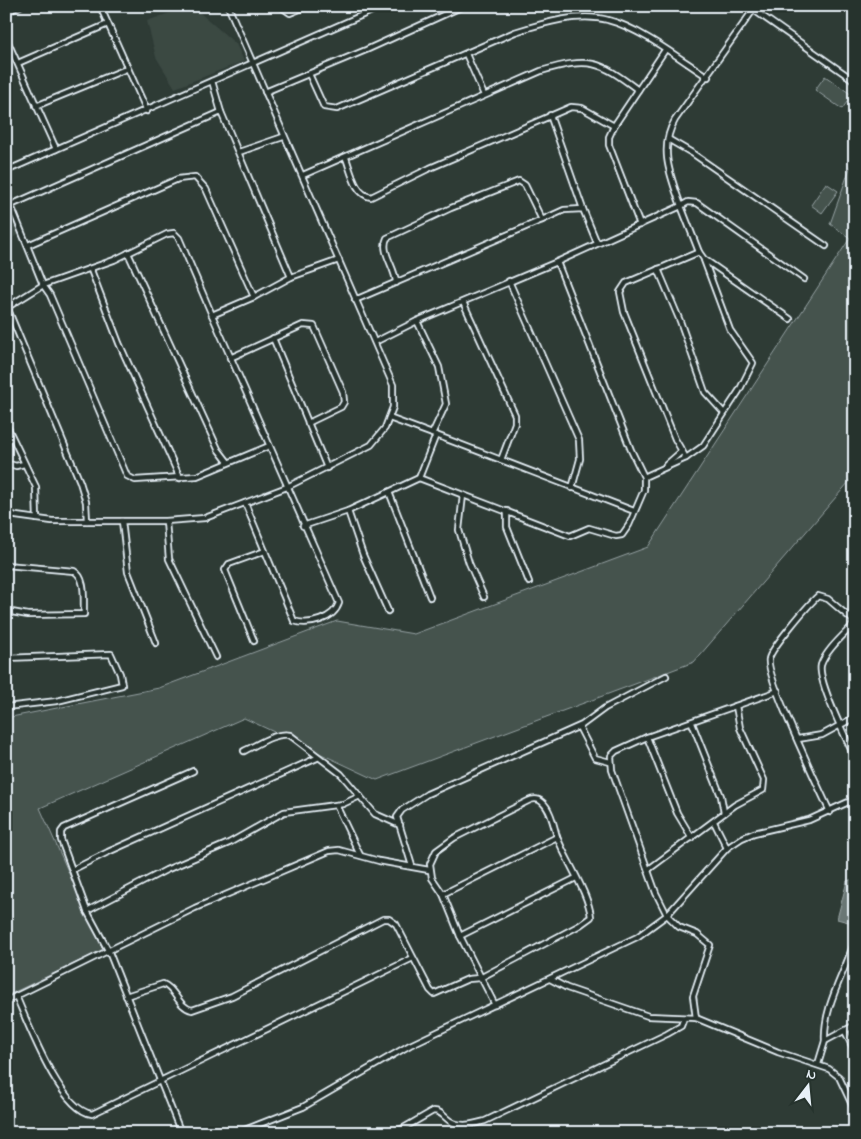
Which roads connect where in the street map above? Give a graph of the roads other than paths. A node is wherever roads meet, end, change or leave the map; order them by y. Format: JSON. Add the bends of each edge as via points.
{"nodes":[{"id":1,"x":20,"y":6,"type":"edge"},
{"id":2,"x":100,"y":6,"type":"edge"},
{"id":3,"x":228,"y":6,"type":"edge"},
{"id":4,"x":280,"y":6,"type":"edge"},
{"id":5,"x":307,"y":6,"type":"edge"},
{"id":6,"x":383,"y":6,"type":"edge"},
{"id":7,"x":463,"y":6,"type":"edge"},
{"id":8,"x":748,"y":6,"type":"edge"},
{"id":9,"x":754,"y":8,"type":"edge"},
{"id":10,"x":6,"y":12,"type":"edge"},
{"id":11,"x":108,"y":24,"type":"junction"},
{"id":12,"x":6,"y":38,"type":"edge"},
{"id":13,"x":665,"y":50,"type":"junction"},
{"id":14,"x":466,"y":54,"type":"junction"},
{"id":15,"x":18,"y":63,"type":"junction"},
{"id":16,"x":252,"y":64,"type":"junction"},
{"id":17,"x":126,"y":69,"type":"junction"},
{"id":18,"x":308,"y":74,"type":"junction"},
{"id":19,"x":708,"y":77,"type":"junction"},
{"id":20,"x":212,"y":81,"type":"junction"},
{"id":21,"x":855,"y":81,"type":"edge"},
{"id":22,"x":638,"y":90,"type":"junction"},
{"id":23,"x":265,"y":92,"type":"junction"},
{"id":24,"x":484,"y":95,"type":"junction"},
{"id":25,"x":36,"y":106,"type":"junction"},
{"id":26,"x":147,"y":110,"type":"junction"},
{"id":27,"x":221,"y":112,"type":"junction"},
{"id":28,"x":550,"y":116,"type":"junction"},
{"id":29,"x":614,"y":126,"type":"junction"},
{"id":30,"x":283,"y":136,"type":"junction"},
{"id":31,"x":668,"y":139,"type":"junction"},
{"id":32,"x":56,"y":149,"type":"junction"},
{"id":33,"x":239,"y":152,"type":"junction"},
{"id":34,"x":346,"y":158,"type":"junction"},
{"id":35,"x":6,"y":171,"type":"edge"},
{"id":36,"x":303,"y":175,"type":"junction"},
{"id":37,"x":6,"y":193,"type":"edge"},
{"id":38,"x":11,"y":205,"type":"junction"},
{"id":39,"x":681,"y":206,"type":"junction"},
{"id":40,"x":583,"y":208,"type":"junction"},
{"id":41,"x":542,"y":220,"type":"junction"},
{"id":42,"x":640,"y":225,"type":"junction"},
{"id":43,"x":596,"y":243,"type":"junction"},
{"id":44,"x":28,"y":245,"type":"junction"},
{"id":45,"x":826,"y":246,"type":"dead end"},
{"id":46,"x":699,"y":252,"type":"junction"},
{"id":47,"x":128,"y":254,"type":"junction"},
{"id":48,"x":704,"y":259,"type":"junction"},
{"id":49,"x":339,"y":260,"type":"junction"},
{"id":50,"x":557,"y":262,"type":"junction"},
{"id":51,"x":658,"y":269,"type":"junction"},
{"id":52,"x":91,"y":270,"type":"junction"},
{"id":53,"x":291,"y":277,"type":"junction"},
{"id":54,"x":804,"y":280,"type":"dead end"},
{"id":55,"x":509,"y":281,"type":"junction"},
{"id":56,"x":396,"y":283,"type":"junction"},
{"id":57,"x":43,"y":285,"type":"junction"},
{"id":58,"x":254,"y":297,"type":"junction"},
{"id":59,"x":355,"y":300,"type":"junction"},
{"id":60,"x":463,"y":302,"type":"junction"},
{"id":61,"x":7,"y":308,"type":"edge"},
{"id":62,"x":212,"y":315,"type":"junction"},
{"id":63,"x":790,"y":318,"type":"dead end"},
{"id":64,"x":417,"y":321,"type":"junction"},
{"id":65,"x":272,"y":338,"type":"junction"},
{"id":66,"x":375,"y":342,"type":"junction"},
{"id":67,"x":230,"y":358,"type":"junction"},
{"id":68,"x":724,"y":413,"type":"junction"},
{"id":69,"x":389,"y":418,"type":"junction"},
{"id":70,"x":6,"y":424,"type":"edge"},
{"id":71,"x":308,"y":424,"type":"junction"},
{"id":72,"x":434,"y":435,"type":"junction"},
{"id":73,"x":269,"y":446,"type":"junction"},
{"id":74,"x":682,"y":451,"type":"junction"},
{"id":75,"x":686,"y":458,"type":"junction"},
{"id":76,"x":501,"y":460,"type":"junction"},
{"id":77,"x":228,"y":462,"type":"junction"},
{"id":78,"x":6,"y":463,"type":"edge"},
{"id":79,"x":24,"y":464,"type":"junction"},
{"id":80,"x":666,"y":466,"type":"junction"},
{"id":81,"x":327,"y":468,"type":"junction"},
{"id":82,"x":644,"y":477,"type":"junction"},
{"id":83,"x":180,"y":478,"type":"junction"},
{"id":84,"x":419,"y":478,"type":"junction"},
{"id":85,"x":287,"y":487,"type":"junction"},
{"id":86,"x":572,"y":488,"type":"junction"},
{"id":87,"x":389,"y":492,"type":"junction"},
{"id":88,"x":463,"y":495,"type":"junction"},
{"id":89,"x":245,"y":503,"type":"junction"},
{"id":90,"x":348,"y":511,"type":"junction"},
{"id":91,"x":506,"y":511,"type":"junction"},
{"id":92,"x":634,"y":511,"type":"junction"},
{"id":93,"x":6,"y":512,"type":"edge"},
{"id":94,"x":37,"y":519,"type":"junction"},
{"id":95,"x":87,"y":521,"type":"junction"},
{"id":96,"x":122,"y":521,"type":"junction"},
{"id":97,"x":166,"y":521,"type":"junction"},
{"id":98,"x":304,"y":526,"type":"junction"},
{"id":99,"x":265,"y":551,"type":"junction"},
{"id":100,"x":6,"y":565,"type":"edge"},
{"id":101,"x":529,"y":582,"type":"dead end"},
{"id":102,"x":430,"y":597,"type":"dead end"},
{"id":103,"x":484,"y":597,"type":"dead end"},
{"id":104,"x":6,"y":611,"type":"edge"},
{"id":105,"x":388,"y":611,"type":"dead end"},
{"id":106,"x":855,"y":622,"type":"edge"},
{"id":107,"x":254,"y":641,"type":"dead end"},
{"id":108,"x":156,"y":643,"type":"dead end"},
{"id":109,"x":216,"y":657,"type":"dead end"},
{"id":110,"x":6,"y":658,"type":"edge"},
{"id":111,"x":666,"y":676,"type":"dead end"},
{"id":112,"x":778,"y":691,"type":"junction"},
{"id":113,"x":736,"y":706,"type":"junction"},
{"id":114,"x":6,"y":707,"type":"edge"},
{"id":115,"x":855,"y":717,"type":"edge"},
{"id":116,"x":692,"y":723,"type":"junction"},
{"id":117,"x":841,"y":725,"type":"junction"},
{"id":118,"x":579,"y":727,"type":"junction"},
{"id":119,"x":647,"y":737,"type":"junction"},
{"id":120,"x":798,"y":739,"type":"junction"},
{"id":121,"x":244,"y":751,"type":"dead end"},
{"id":122,"x":317,"y":758,"type":"junction"},
{"id":123,"x":855,"y":758,"type":"edge"},
{"id":124,"x":610,"y":762,"type":"junction"},
{"id":125,"x":193,"y":771,"type":"dead end"},
{"id":126,"x":360,"y":796,"type":"junction"},
{"id":127,"x":855,"y":799,"type":"edge"},
{"id":128,"x":336,"y":805,"type":"junction"},
{"id":129,"x":830,"y":812,"type":"junction"},
{"id":130,"x":724,"y":813,"type":"junction"},
{"id":131,"x":714,"y":822,"type":"junction"},
{"id":132,"x":400,"y":826,"type":"junction"},
{"id":133,"x":557,"y":837,"type":"junction"},
{"id":134,"x":692,"y":838,"type":"junction"},
{"id":135,"x":727,"y":848,"type":"junction"},
{"id":136,"x":360,"y":855,"type":"junction"},
{"id":137,"x":412,"y":866,"type":"junction"},
{"id":138,"x":649,"y":869,"type":"junction"},
{"id":139,"x":72,"y":870,"type":"junction"},
{"id":140,"x":429,"y":870,"type":"junction"},
{"id":141,"x":576,"y":878,"type":"junction"},
{"id":142,"x":444,"y":894,"type":"junction"},
{"id":143,"x":87,"y":911,"type":"junction"},
{"id":144,"x":667,"y":915,"type":"junction"},
{"id":145,"x":460,"y":936,"type":"junction"},
{"id":146,"x":855,"y":940,"type":"edge"},
{"id":147,"x":854,"y":948,"type":"edge"},
{"id":148,"x":109,"y":952,"type":"junction"},
{"id":149,"x":413,"y":958,"type":"junction"},
{"id":150,"x":480,"y":978,"type":"junction"},
{"id":151,"x":550,"y":978,"type":"junction"},
{"id":152,"x":16,"y":996,"type":"junction"},
{"id":153,"x":126,"y":996,"type":"junction"},
{"id":154,"x":6,"y":1001,"type":"edge"},
{"id":155,"x":495,"y":1005,"type":"junction"},
{"id":156,"x":684,"y":1018,"type":"junction"},
{"id":157,"x":696,"y":1018,"type":"junction"},
{"id":158,"x":855,"y":1025,"type":"edge"},
{"id":159,"x":845,"y":1031,"type":"junction"},
{"id":160,"x":825,"y":1041,"type":"junction"},
{"id":161,"x":855,"y":1052,"type":"edge"},
{"id":162,"x":818,"y":1064,"type":"junction"},
{"id":163,"x":160,"y":1081,"type":"junction"},
{"id":164,"x":855,"y":1111,"type":"edge"},
{"id":165,"x":180,"y":1133,"type":"edge"},
{"id":166,"x":237,"y":1133,"type":"edge"},
{"id":167,"x":395,"y":1133,"type":"edge"}],
"edges":[{"from":1,"to":10,"type":"street"},
{"from":2,"to":11,"type":"street"},
{"from":3,"to":16,"type":"street"},
{"from":4,"to":5,"type":"street","via":[[290,13]]},
{"from":6,"to":16,"type":"street"},
{"from":7,"to":18,"type":"street"},
{"from":8,"to":9,"type":"street"},
{"from":9,"to":19,"type":"street"},
{"from":9,"to":21,"type":"street"},
{"from":11,"to":15,"type":"street"},
{"from":11,"to":17,"type":"street"},
{"from":12,"to":15,"type":"street"},
{"from":13,"to":14,"type":"street","via":[[620,24],[591,18],[537,25]]},
{"from":13,"to":19,"type":"street"},
{"from":13,"to":22,"type":"street"},
{"from":14,"to":18,"type":"street","via":[[337,109],[324,107]]},
{"from":14,"to":24,"type":"street"},
{"from":15,"to":25,"type":"street"},
{"from":16,"to":20,"type":"street"},
{"from":16,"to":23,"type":"street"},
{"from":17,"to":25,"type":"street"},
{"from":17,"to":26,"type":"street"},
{"from":18,"to":23,"type":"street"},
{"from":19,"to":31,"type":"street","via":[[675,120]]},
{"from":20,"to":26,"type":"street"},
{"from":20,"to":27,"type":"street"},
{"from":22,"to":24,"type":"street","via":[[613,71],[598,64],[582,62],[541,71]]},
{"from":22,"to":29,"type":"street"},
{"from":23,"to":30,"type":"street"},
{"from":24,"to":34,"type":"street"},
{"from":25,"to":32,"type":"street"},
{"from":26,"to":32,"type":"street"},
{"from":27,"to":33,"type":"street"},
{"from":27,"to":38,"type":"street"},
{"from":28,"to":29,"type":"street","via":[[575,106]]},
{"from":28,"to":34,"type":"street","via":[[430,168],[374,197],[362,195]]},
{"from":28,"to":40,"type":"street"},
{"from":29,"to":42,"type":"street","via":[[610,145]]},
{"from":30,"to":33,"type":"street"},
{"from":30,"to":36,"type":"street"},
{"from":31,"to":39,"type":"street","via":[[668,170]]},
{"from":31,"to":45,"type":"street"},
{"from":32,"to":35,"type":"street"},
{"from":33,"to":53,"type":"street"},
{"from":34,"to":36,"type":"street"},
{"from":36,"to":49,"type":"street"},
{"from":37,"to":38,"type":"street"},
{"from":38,"to":44,"type":"street"},
{"from":39,"to":42,"type":"street"},
{"from":39,"to":46,"type":"street"},
{"from":39,"to":54,"type":"street","via":[[693,201]]},
{"from":40,"to":41,"type":"street","via":[[564,210]]},
{"from":40,"to":43,"type":"street"},
{"from":41,"to":56,"type":"street"},
{"from":41,"to":56,"type":"street","via":[[525,185],[519,180],[451,208],[387,238],[386,250]]},
{"from":42,"to":43,"type":"street"},
{"from":43,"to":50,"type":"street"},
{"from":44,"to":57,"type":"street"},
{"from":44,"to":58,"type":"street","via":[[178,179],[195,177],[203,182]]},
{"from":46,"to":48,"type":"street"},
{"from":46,"to":51,"type":"street"},
{"from":47,"to":52,"type":"street"},
{"from":47,"to":62,"type":"street","via":[[174,233],[183,246]]},
{"from":47,"to":77,"type":"street","via":[[218,449]]},
{"from":48,"to":63,"type":"street"},
{"from":48,"to":68,"type":"street","via":[[730,330],[753,363]]},
{"from":49,"to":53,"type":"street"},
{"from":49,"to":59,"type":"street"},
{"from":50,"to":55,"type":"street"},
{"from":50,"to":82,"type":"street"},
{"from":51,"to":68,"type":"street","via":[[682,326],[704,392]]},
{"from":51,"to":74,"type":"street","via":[[626,283],[620,295],[624,312]]},
{"from":52,"to":57,"type":"street"},
{"from":52,"to":83,"type":"street","via":[[119,343]]},
{"from":53,"to":58,"type":"street"},
{"from":55,"to":60,"type":"street"},
{"from":55,"to":86,"type":"street","via":[[579,440],[580,459]]},
{"from":56,"to":59,"type":"street"},
{"from":57,"to":61,"type":"street"},
{"from":57,"to":83,"type":"street","via":[[128,476],[135,480]]},
{"from":58,"to":62,"type":"street"},
{"from":59,"to":66,"type":"street"},
{"from":60,"to":64,"type":"street"},
{"from":60,"to":76,"type":"street","via":[[515,415]]},
{"from":61,"to":95,"type":"street","via":[[80,482]]},
{"from":62,"to":67,"type":"street"},
{"from":64,"to":66,"type":"street"},
{"from":64,"to":72,"type":"street","via":[[439,368],[445,397],[445,409]]},
{"from":65,"to":67,"type":"street"},
{"from":65,"to":71,"type":"street"},
{"from":65,"to":71,"type":"street","via":[[311,324],[327,352],[343,392],[343,405]]},
{"from":66,"to":69,"type":"street","via":[[393,385],[395,400]]},
{"from":67,"to":73,"type":"street"},
{"from":68,"to":75,"type":"street","via":[[703,446]]},
{"from":69,"to":72,"type":"street"},
{"from":69,"to":81,"type":"street","via":[[371,445]]},
{"from":70,"to":79,"type":"street"},
{"from":71,"to":81,"type":"street"},
{"from":72,"to":76,"type":"street"},
{"from":72,"to":84,"type":"street"},
{"from":73,"to":77,"type":"street"},
{"from":73,"to":85,"type":"street"},
{"from":74,"to":75,"type":"street"},
{"from":74,"to":80,"type":"street"},
{"from":75,"to":80,"type":"street"},
{"from":76,"to":86,"type":"street"},
{"from":77,"to":83,"type":"street","via":[[197,476]]},
{"from":78,"to":79,"type":"street"},
{"from":79,"to":94,"type":"street","via":[[36,487]]},
{"from":80,"to":82,"type":"street"},
{"from":81,"to":85,"type":"street"},
{"from":82,"to":92,"type":"street","via":[[644,490]]},
{"from":84,"to":87,"type":"street"},
{"from":84,"to":88,"type":"street"},
{"from":85,"to":89,"type":"street"},
{"from":85,"to":98,"type":"street"},
{"from":86,"to":92,"type":"street"},
{"from":87,"to":90,"type":"street"},
{"from":87,"to":102,"type":"street"},
{"from":88,"to":91,"type":"street"},
{"from":88,"to":103,"type":"street","via":[[459,530]]},
{"from":89,"to":97,"type":"street","via":[[205,518]]},
{"from":89,"to":99,"type":"street"},
{"from":90,"to":98,"type":"street"},
{"from":90,"to":105,"type":"street"},
{"from":91,"to":92,"type":"street","via":[[572,536],[590,528],[616,536],[629,526]]},
{"from":91,"to":101,"type":"street","via":[[507,527]]},
{"from":93,"to":94,"type":"street"},
{"from":94,"to":95,"type":"street"},
{"from":95,"to":96,"type":"street"},
{"from":96,"to":97,"type":"street"},
{"from":96,"to":108,"type":"street","via":[[128,572]]},
{"from":97,"to":109,"type":"street","via":[[169,560]]},
{"from":98,"to":99,"type":"street","via":[[338,603],[326,618],[294,621]]},
{"from":99,"to":107,"type":"street","via":[[229,564],[226,570]]},
{"from":100,"to":104,"type":"street","via":[[80,574],[84,614],[28,615]]},
{"from":106,"to":112,"type":"street","via":[[828,599],[817,596],[771,655],[769,672]]},
{"from":106,"to":117,"type":"street","via":[[821,666],[828,696]]},
{"from":110,"to":114,"type":"street","via":[[111,654],[122,685],[57,701]]},
{"from":111,"to":118,"type":"street","via":[[605,708]]},
{"from":112,"to":113,"type":"street"},
{"from":112,"to":120,"type":"street"},
{"from":113,"to":116,"type":"street"},
{"from":113,"to":130,"type":"street","via":[[740,728],[764,780],[763,790]]},
{"from":115,"to":117,"type":"street"},
{"from":116,"to":119,"type":"street"},
{"from":116,"to":130,"type":"street","via":[[721,796]]},
{"from":117,"to":120,"type":"street","via":[[822,735]]},
{"from":117,"to":123,"type":"street"},
{"from":118,"to":124,"type":"street","via":[[594,758]]},
{"from":118,"to":132,"type":"street","via":[[427,794],[402,810],[397,817]]},
{"from":119,"to":124,"type":"street","via":[[614,753]]},
{"from":119,"to":134,"type":"street","via":[[677,813]]},
{"from":120,"to":129,"type":"street"},
{"from":121,"to":122,"type":"street","via":[[283,734],[290,735]]},
{"from":122,"to":126,"type":"street","via":[[341,774]]},
{"from":122,"to":139,"type":"street"},
{"from":124,"to":138,"type":"street"},
{"from":125,"to":139,"type":"street","via":[[64,828],[60,832],[61,840]]},
{"from":126,"to":128,"type":"street"},
{"from":126,"to":132,"type":"street","via":[[375,814]]},
{"from":127,"to":129,"type":"street"},
{"from":128,"to":136,"type":"street"},
{"from":128,"to":143,"type":"street","via":[[284,812],[229,843],[166,870]]},
{"from":129,"to":135,"type":"street","via":[[754,832]]},
{"from":130,"to":131,"type":"street"},
{"from":131,"to":134,"type":"street"},
{"from":131,"to":135,"type":"street"},
{"from":132,"to":137,"type":"street"},
{"from":133,"to":140,"type":"street","via":[[544,802],[533,799],[454,838],[436,851]]},
{"from":133,"to":141,"type":"street"},
{"from":133,"to":142,"type":"street"},
{"from":134,"to":138,"type":"street"},
{"from":135,"to":144,"type":"street"},
{"from":136,"to":137,"type":"street"},
{"from":136,"to":148,"type":"street","via":[[340,850],[320,854],[195,908]]},
{"from":137,"to":140,"type":"street"},
{"from":138,"to":144,"type":"street"},
{"from":139,"to":143,"type":"street"},
{"from":140,"to":142,"type":"street"},
{"from":141,"to":145,"type":"street"},
{"from":141,"to":150,"type":"street","via":[[591,917]]},
{"from":142,"to":145,"type":"street"},
{"from":143,"to":148,"type":"street"},
{"from":144,"to":151,"type":"street","via":[[637,937]]},
{"from":144,"to":157,"type":"street","via":[[710,945],[693,996]]},
{"from":145,"to":150,"type":"street"},
{"from":146,"to":147,"type":"street"},
{"from":147,"to":160,"type":"street","via":[[837,984],[825,1024]]},
{"from":148,"to":152,"type":"street"},
{"from":148,"to":153,"type":"street"},
{"from":149,"to":150,"type":"street","via":[[434,994],[468,979]]},
{"from":149,"to":153,"type":"street","via":[[396,924],[383,919],[232,996],[192,1010],[182,1005],[170,987],[163,984]]},
{"from":149,"to":163,"type":"street"},
{"from":150,"to":155,"type":"street"},
{"from":151,"to":155,"type":"street"},
{"from":151,"to":156,"type":"street","via":[[567,988],[626,1010],[648,1016]]},
{"from":152,"to":154,"type":"street"},
{"from":152,"to":163,"type":"street","via":[[57,1085],[87,1113],[92,1114]]},
{"from":153,"to":163,"type":"street"},
{"from":155,"to":166,"type":"street","via":[[410,1045],[303,1107]]},
{"from":156,"to":157,"type":"street"},
{"from":156,"to":167,"type":"street","via":[[681,1026],[667,1034],[485,1121],[456,1124],[440,1112],[433,1111]]},
{"from":157,"to":162,"type":"street","via":[[778,1052]]},
{"from":158,"to":159,"type":"street"},
{"from":159,"to":160,"type":"street"},
{"from":159,"to":161,"type":"street"},
{"from":160,"to":162,"type":"street"},
{"from":162,"to":164,"type":"street","via":[[839,1078]]},
{"from":163,"to":165,"type":"street"}]}
